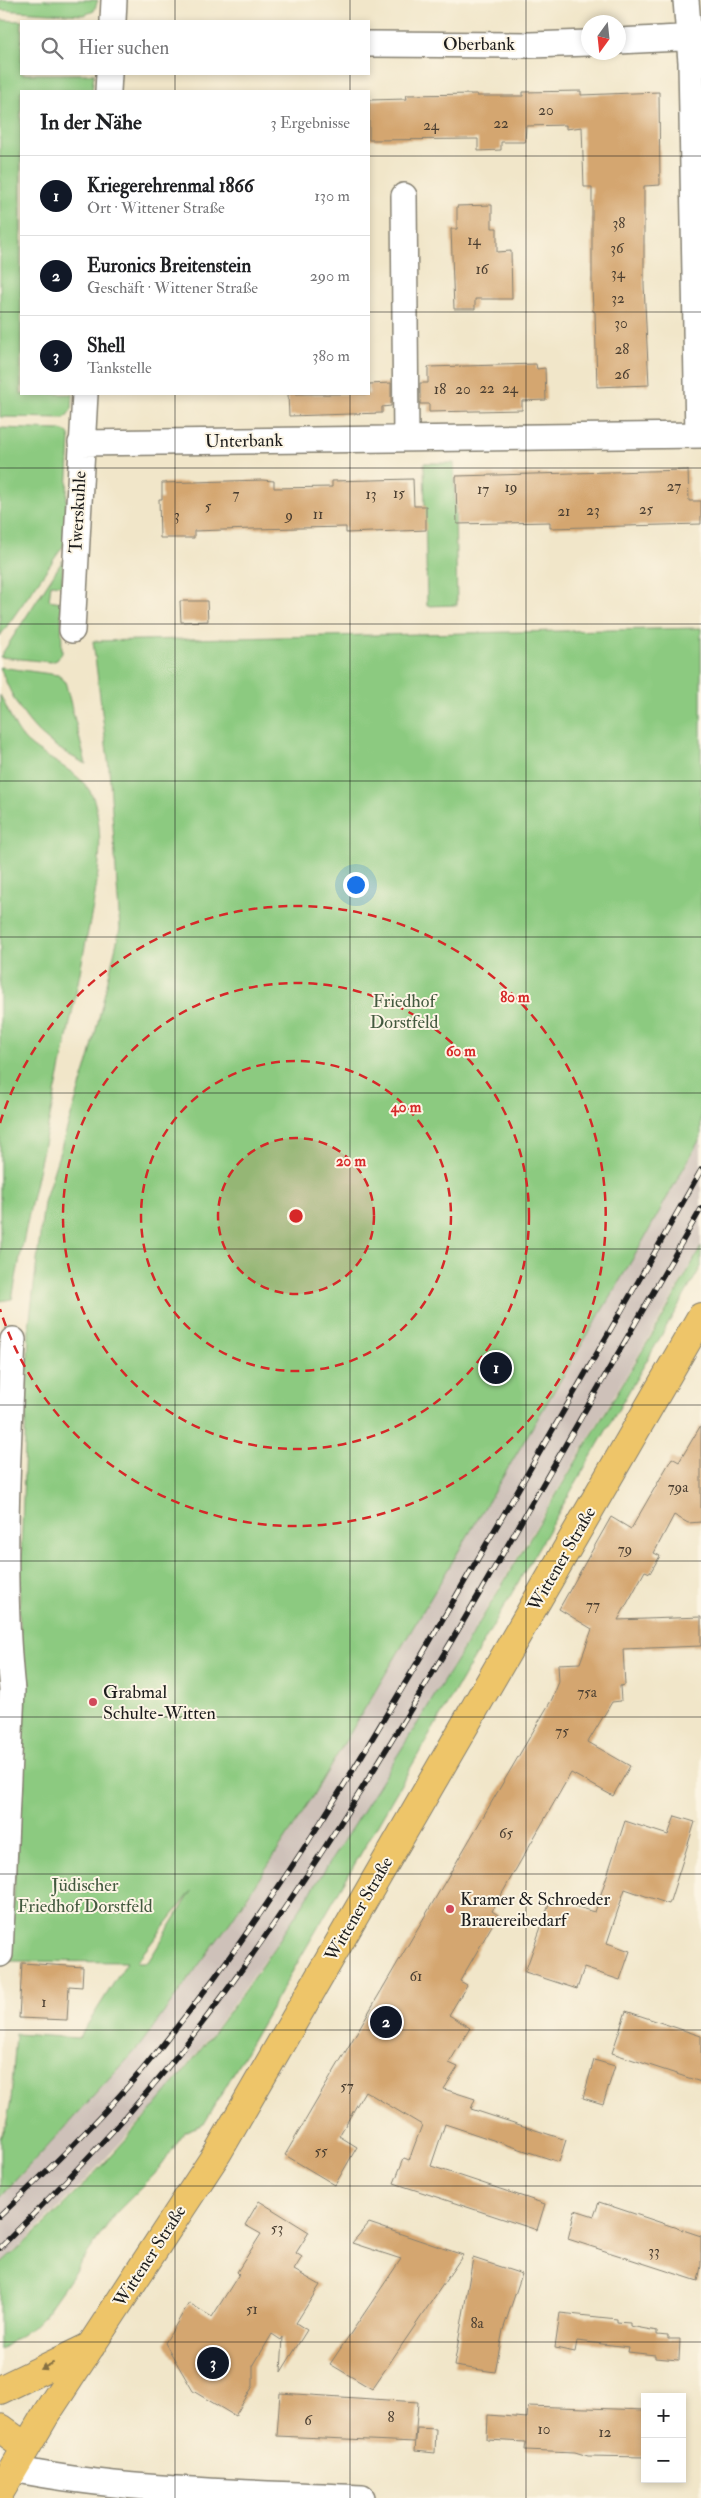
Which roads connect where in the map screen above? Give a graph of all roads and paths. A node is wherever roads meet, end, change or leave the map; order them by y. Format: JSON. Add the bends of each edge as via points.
{"nodes":[{"id":1,"x":686,"y":0,"type":"edge"},
{"id":2,"x":695,"y":38,"type":"edge"},
{"id":3,"x":626,"y":41,"type":"edge"},
{"id":4,"x":581,"y":42,"type":"edge"},
{"id":5,"x":370,"y":44,"type":"edge"},
{"id":6,"x":109,"y":75,"type":"edge"},
{"id":7,"x":108,"y":90,"type":"edge"},
{"id":8,"x":404,"y":196,"type":"dead end"},
{"id":9,"x":85,"y":395,"type":"edge"},
{"id":10,"x":699,"y":436,"type":"edge"},
{"id":11,"x":406,"y":439,"type":"junction"},
{"id":12,"x":81,"y":443,"type":"junction"},
{"id":13,"x":72,"y":630,"type":"dead end"},
{"id":14,"x":701,"y":1317,"type":"edge"},
{"id":15,"x":13,"y":1340,"type":"dead end"},
{"id":16,"x":4,"y":1649,"type":"edge"},
{"id":17,"x":0,"y":1954,"type":"edge"},
{"id":18,"x":92,"y":2346,"type":"junction"},
{"id":19,"x":0,"y":2390,"type":"edge"},
{"id":20,"x":0,"y":2428,"type":"edge"},
{"id":21,"x":10,"y":2468,"type":"edge"},
{"id":22,"x":362,"y":2498,"type":"edge"}],
"edges":[{"from":1,"to":2,"type":"street","name":"Unterbank"},
{"from":2,"to":3,"type":"street"},
{"from":2,"to":10,"type":"street","name":"Unterbank"},
{"from":4,"to":5,"type":"street","name":"Oberbank"},
{"from":6,"to":7,"type":"street"},
{"from":8,"to":11,"type":"street"},
{"from":9,"to":12,"type":"street","name":"Twerskuhle"},
{"from":10,"to":11,"type":"street","name":"Unterbank"},
{"from":11,"to":12,"type":"street","name":"Unterbank"},
{"from":12,"to":13,"type":"street","name":"Twerskuhle"},
{"from":14,"to":18,"type":"main road","name":"Wittener Straße","via":[[218,2152]]},
{"from":15,"to":16,"type":"street","via":[[7,1460]]},
{"from":16,"to":17,"type":"street","via":[[12,1690]]},
{"from":18,"to":19,"type":"main road","one_way":true},
{"from":18,"to":21,"type":"main road","name":"Wittener Straße"},
{"from":20,"to":21,"type":"main road"},
{"from":21,"to":22,"type":"street","via":[[68,2480],[172,2489]]}]}
